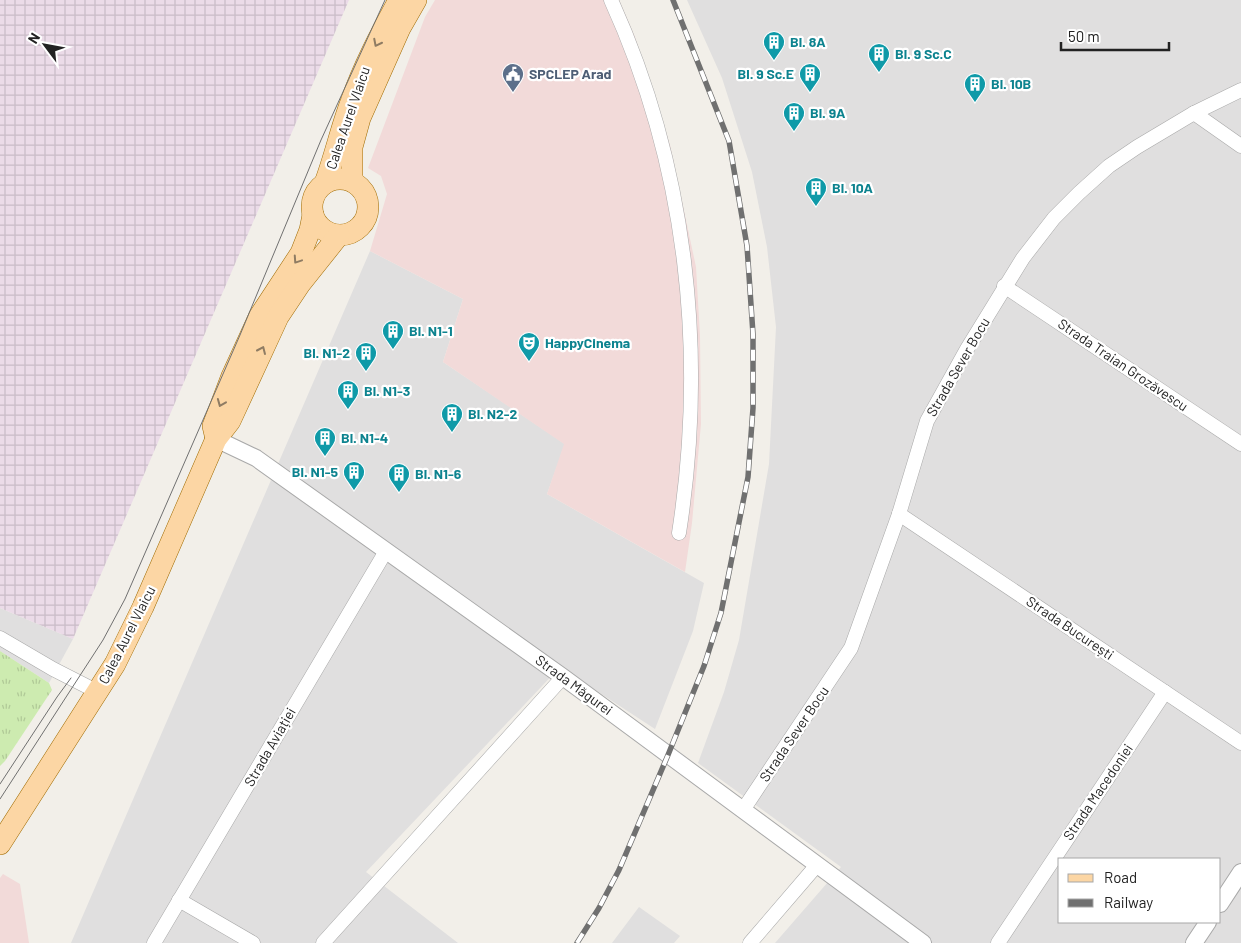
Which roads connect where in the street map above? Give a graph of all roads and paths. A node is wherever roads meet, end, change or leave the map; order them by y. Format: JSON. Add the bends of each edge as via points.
{"nodes":[{"id":1,"x":399,"y":0,"type":"edge"},
{"id":2,"x":416,"y":0,"type":"edge"},
{"id":3,"x":612,"y":0,"type":"edge"},
{"id":4,"x":1241,"y":90,"type":"edge"},
{"id":5,"x":1194,"y":113,"type":"junction"},
{"id":6,"x":1241,"y":146,"type":"edge"},
{"id":7,"x":352,"y":182,"type":"junction"},
{"id":8,"x":325,"y":183,"type":"junction"},
{"id":9,"x":313,"y":215,"type":"junction"},
{"id":10,"x":339,"y":235,"type":"junction"},
{"id":11,"x":1004,"y":286,"type":"junction"},
{"id":12,"x":216,"y":439,"type":"junction"},
{"id":13,"x":1241,"y":444,"type":"edge"},
{"id":14,"x":899,"y":514,"type":"junction"},
{"id":15,"x":679,"y":533,"type":"dead end"},
{"id":16,"x":386,"y":551,"type":"junction"},
{"id":17,"x":0,"y":638,"type":"edge"},
{"id":18,"x":563,"y":677,"type":"junction"},
{"id":19,"x":98,"y":692,"type":"junction"},
{"id":20,"x":1165,"y":692,"type":"junction"},
{"id":21,"x":1241,"y":743,"type":"edge"},
{"id":22,"x":743,"y":810,"type":"junction"},
{"id":23,"x":0,"y":844,"type":"edge"},
{"id":24,"x":817,"y":865,"type":"junction"},
{"id":25,"x":1241,"y":872,"type":"edge"},
{"id":26,"x":179,"y":900,"type":"junction"},
{"id":27,"x":1221,"y":902,"type":"edge"},
{"id":28,"x":1207,"y":923,"type":"edge"},
{"id":29,"x":154,"y":943,"type":"edge"},
{"id":30,"x":253,"y":943,"type":"edge"},
{"id":31,"x":323,"y":943,"type":"edge"},
{"id":32,"x":750,"y":943,"type":"edge"},
{"id":33,"x":924,"y":943,"type":"edge"},
{"id":34,"x":998,"y":943,"type":"edge"},
{"id":35,"x":1194,"y":943,"type":"edge"}],
"edges":[{"from":1,"to":8,"type":"main road","name":"Calea Aurel Vlaicu","one_way":true,"via":[[351,100]]},
{"from":2,"to":7,"type":"main road","name":"Calea Aurel Vlaicu","via":[[360,118],[352,147]]},
{"from":3,"to":15,"type":"street","via":[[648,94],[665,155],[685,257],[692,387],[689,454]]},
{"from":4,"to":5,"type":"street","name":"Strada Sever Bocu"},
{"from":5,"to":6,"type":"street"},
{"from":5,"to":11,"type":"street","name":"Strada Sever Bocu","via":[[1109,166],[1079,193],[1040,235]]},
{"from":7,"to":8,"type":"main road","name":"Calea Aurel Vlaicu","via":[[338,179]]},
{"from":7,"to":10,"type":"main road","name":"Calea Aurel Vlaicu","via":[[366,195],[367,216],[359,228]]},
{"from":8,"to":9,"type":"main road","name":"Calea Aurel Vlaicu","via":[[315,194]]},
{"from":9,"to":10,"type":"main road","via":[[322,229]]},
{"from":9,"to":12,"type":"main road","name":"Calea Aurel Vlaicu","one_way":true,"via":[[301,253],[266,305],[245,347],[213,426]]},
{"from":12,"to":10,"type":"main road","name":"Calea Aurel Vlaicu","one_way":true,"via":[[230,421],[278,317]]},
{"from":11,"to":13,"type":"street","name":"Strada Traian Grozăvescu"},
{"from":11,"to":14,"type":"street","name":"Strada Sever Bocu","via":[[930,415]]},
{"from":12,"to":16,"type":"street","name":"Strada Măgurei","via":[[256,458]]},
{"from":12,"to":19,"type":"main road","name":"Calea Aurel Vlaicu","via":[[124,647]]},
{"from":14,"to":20,"type":"street","name":"Strada București"},
{"from":14,"to":22,"type":"street","name":"Strada Sever Bocu","via":[[852,648]]},
{"from":16,"to":18,"type":"street","name":"Strada Măgurei"},
{"from":16,"to":26,"type":"street","name":"Strada Aviației"},
{"from":17,"to":19,"type":"street"},
{"from":18,"to":22,"type":"street","name":"Strada Măgurei"},
{"from":18,"to":31,"type":"street"},
{"from":19,"to":23,"type":"main road","name":"Calea Aurel Vlaicu"},
{"from":20,"to":21,"type":"street","name":"Strada București"},
{"from":20,"to":34,"type":"street","name":"Strada Macedoniei"},
{"from":22,"to":24,"type":"street","name":"Strada Măgurei"},
{"from":24,"to":32,"type":"street"},
{"from":24,"to":33,"type":"street","name":"Strada Măgurei"},
{"from":25,"to":27,"type":"street"},
{"from":26,"to":29,"type":"street","name":"Strada Aviației"},
{"from":26,"to":30,"type":"street"},
{"from":28,"to":35,"type":"street"}]}
